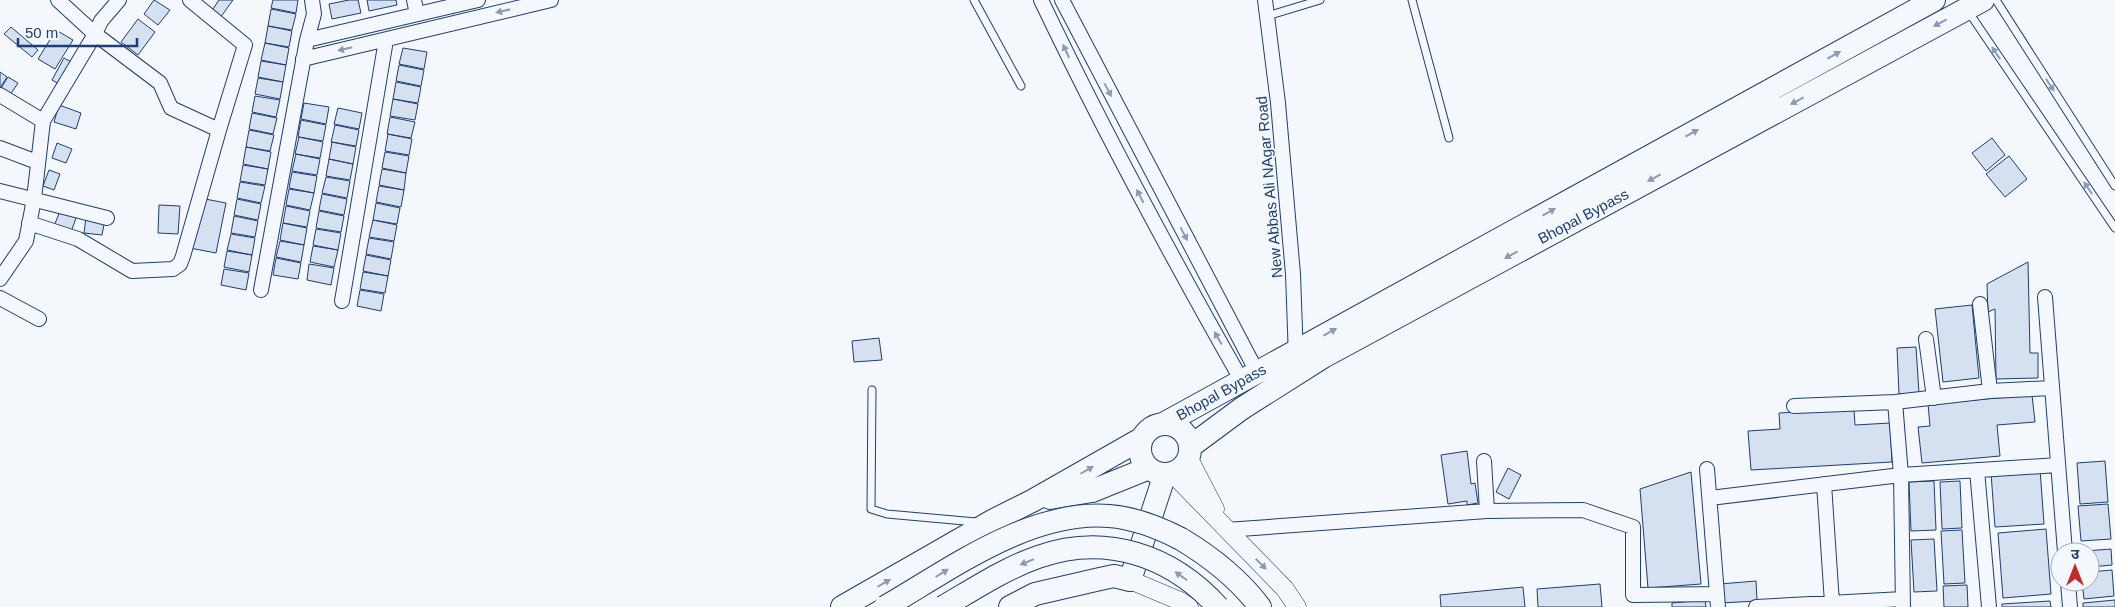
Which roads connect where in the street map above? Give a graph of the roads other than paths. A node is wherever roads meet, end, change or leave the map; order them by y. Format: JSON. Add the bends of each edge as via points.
{"nodes":[{"id":1,"x":58,"y":0,"type":"edge"},
{"id":2,"x":118,"y":0,"type":"edge"},
{"id":3,"x":190,"y":0,"type":"edge"},
{"id":4,"x":312,"y":0,"type":"edge"},
{"id":5,"x":478,"y":0,"type":"edge"},
{"id":6,"x":551,"y":0,"type":"edge"},
{"id":7,"x":974,"y":0,"type":"edge"},
{"id":8,"x":1041,"y":0,"type":"edge"},
{"id":9,"x":1062,"y":0,"type":"edge"},
{"id":10,"x":1265,"y":0,"type":"edge"},
{"id":11,"x":1320,"y":0,"type":"edge"},
{"id":12,"x":1412,"y":0,"type":"edge"},
{"id":13,"x":1934,"y":0,"type":"edge"},
{"id":14,"x":1996,"y":0,"type":"edge"},
{"id":15,"x":1970,"y":3,"type":"edge"},
{"id":16,"x":416,"y":7,"type":"edge"},
{"id":17,"x":1267,"y":16,"type":"junction"},
{"id":18,"x":95,"y":34,"type":"junction"},
{"id":19,"x":307,"y":40,"type":"junction"},
{"id":20,"x":386,"y":40,"type":"junction"},
{"id":21,"x":303,"y":59,"type":"junction"},
{"id":22,"x":1021,"y":86,"type":"dead end"},
{"id":23,"x":0,"y":95,"type":"edge"},
{"id":24,"x":43,"y":120,"type":"junction"},
{"id":25,"x":219,"y":130,"type":"junction"},
{"id":26,"x":1449,"y":138,"type":"dead end"},
{"id":27,"x":0,"y":148,"type":"edge"},
{"id":28,"x":37,"y":162,"type":"junction"},
{"id":29,"x":2115,"y":186,"type":"edge"},
{"id":30,"x":0,"y":191,"type":"edge"},
{"id":31,"x":34,"y":199,"type":"junction"},
{"id":32,"x":107,"y":218,"type":"dead end"},
{"id":33,"x":30,"y":223,"type":"junction"},
{"id":34,"x":2115,"y":228,"type":"edge"},
{"id":35,"x":0,"y":279,"type":"edge"},
{"id":36,"x":261,"y":290,"type":"dead end"},
{"id":37,"x":2045,"y":297,"type":"dead end"},
{"id":38,"x":0,"y":298,"type":"edge"},
{"id":39,"x":342,"y":301,"type":"dead end"},
{"id":40,"x":1980,"y":304,"type":"dead end"},
{"id":41,"x":39,"y":319,"type":"dead end"},
{"id":42,"x":1926,"y":340,"type":"dead end"},
{"id":43,"x":1297,"y":362,"type":"junction"},
{"id":44,"x":1250,"y":376,"type":"junction"},
{"id":45,"x":2052,"y":388,"type":"junction"},
{"id":46,"x":872,"y":390,"type":"dead end"},
{"id":47,"x":1990,"y":391,"type":"junction"},
{"id":48,"x":1934,"y":398,"type":"junction"},
{"id":49,"x":1896,"y":402,"type":"junction"},
{"id":50,"x":1794,"y":406,"type":"dead end"},
{"id":51,"x":1165,"y":423,"type":"junction"},
{"id":52,"x":1142,"y":439,"type":"junction"},
{"id":53,"x":1484,"y":461,"type":"dead end"},
{"id":54,"x":1170,"y":465,"type":"junction"},
{"id":55,"x":2058,"y":465,"type":"junction"},
{"id":56,"x":1707,"y":469,"type":"dead end"},
{"id":57,"x":1977,"y":470,"type":"junction"},
{"id":58,"x":1901,"y":475,"type":"junction"},
{"id":59,"x":1824,"y":484,"type":"junction"},
{"id":60,"x":1710,"y":498,"type":"junction"},
{"id":61,"x":1032,"y":502,"type":"junction"},
{"id":62,"x":1487,"y":511,"type":"junction"},
{"id":63,"x":994,"y":520,"type":"junction"},
{"id":64,"x":1226,"y":530,"type":"junction"},
{"id":65,"x":2064,"y":542,"type":"edge"},
{"id":66,"x":1122,"y":578,"type":"junction"},
{"id":67,"x":2069,"y":592,"type":"edge"},
{"id":68,"x":1717,"y":600,"type":"edge"},
{"id":69,"x":1832,"y":603,"type":"junction"},
{"id":70,"x":1903,"y":603,"type":"edge"},
{"id":71,"x":842,"y":607,"type":"edge"},
{"id":72,"x":885,"y":607,"type":"edge"},
{"id":73,"x":943,"y":607,"type":"edge"},
{"id":74,"x":1010,"y":607,"type":"edge"},
{"id":75,"x":1189,"y":607,"type":"edge"},
{"id":76,"x":1218,"y":607,"type":"edge"},
{"id":77,"x":1260,"y":607,"type":"edge"},
{"id":78,"x":1298,"y":607,"type":"edge"},
{"id":79,"x":1756,"y":607,"type":"edge"},
{"id":80,"x":1989,"y":607,"type":"edge"},
{"id":81,"x":2070,"y":607,"type":"edge"}],
"edges":[{"from":1,"to":18,"type":"street"},
{"from":2,"to":18,"type":"street","via":[[101,20]]},
{"from":3,"to":25,"type":"street","via":[[245,44]]},
{"from":4,"to":19,"type":"street","via":[[314,14]]},
{"from":5,"to":16,"type":"street"},
{"from":6,"to":20,"type":"street","one_way":true},
{"from":7,"to":22,"type":"lane"},
{"from":44,"to":8,"type":"street","one_way":true,"via":[[1177,267]]},
{"from":9,"to":44,"type":"street","one_way":true},
{"from":10,"to":17,"type":"street","name":"New Abbas Ali NAgar Road"},
{"from":11,"to":17,"type":"lane"},
{"from":12,"to":26,"type":"lane"},
{"from":43,"to":13,"type":"main road","name":"Bhopal Bypass","one_way":true},
{"from":14,"to":29,"type":"lane","one_way":true},
{"from":34,"to":15,"type":"lane","one_way":true},
{"from":15,"to":43,"type":"main road","name":"Bhopal Bypass","one_way":true,"via":[[1323,357]]},
{"from":16,"to":19,"type":"street"},
{"from":17,"to":43,"type":"street","name":"New Abbas Ali NAgar Road","via":[[1292,264]]},
{"from":18,"to":24,"type":"street"},
{"from":18,"to":25,"type":"street","via":[[160,83],[171,108]]},
{"from":19,"to":21,"type":"street"},
{"from":20,"to":21,"type":"street","one_way":true},
{"from":20,"to":39,"type":"street"},
{"from":21,"to":36,"type":"street"},
{"from":23,"to":24,"type":"street"},
{"from":24,"to":28,"type":"street"},
{"from":25,"to":33,"type":"street","via":[[183,256],[174,269],[132,271],[78,239]]},
{"from":27,"to":28,"type":"street"},
{"from":28,"to":31,"type":"street"},
{"from":30,"to":31,"type":"street"},
{"from":31,"to":32,"type":"street"},
{"from":31,"to":33,"type":"street"},
{"from":33,"to":35,"type":"street","via":[[26,241]]},
{"from":37,"to":45,"type":"street"},
{"from":38,"to":41,"type":"street"},
{"from":40,"to":47,"type":"street"},
{"from":42,"to":48,"type":"street"},
{"from":43,"to":44,"type":"main road","name":"Bhopal Bypass"},
{"from":43,"to":54,"type":"main road","name":"Bhopal Bypass"},
{"from":44,"to":51,"type":"main road","name":"Bhopal Bypass"},
{"from":45,"to":47,"type":"street"},
{"from":45,"to":55,"type":"street"},
{"from":46,"to":63,"type":"lane","via":[[871,509],[887,514],[980,523]]},
{"from":47,"to":48,"type":"street"},
{"from":48,"to":49,"type":"street"},
{"from":49,"to":50,"type":"street"},
{"from":49,"to":58,"type":"street"},
{"from":51,"to":52,"type":"main road","via":[[1151,428]]},
{"from":51,"to":54,"type":"main road","via":[[1179,427],[1189,439]]},
{"from":52,"to":54,"type":"main road","via":[[1140,455]]},
{"from":61,"to":52,"type":"main road","one_way":true},
{"from":53,"to":62,"type":"street"},
{"from":54,"to":61,"type":"main road","name":"Bhopal Bypass","via":[[1092,491]]},
{"from":54,"to":64,"type":"street"},
{"from":54,"to":66,"type":"main road"},
{"from":55,"to":57,"type":"street"},
{"from":55,"to":65,"type":"street"},
{"from":56,"to":60,"type":"street"},
{"from":57,"to":58,"type":"street"},
{"from":57,"to":80,"type":"street"},
{"from":58,"to":59,"type":"street"},
{"from":58,"to":70,"type":"street"},
{"from":59,"to":60,"type":"street"},
{"from":59,"to":69,"type":"street"},
{"from":60,"to":68,"type":"street"},
{"from":61,"to":63,"type":"main road"},
{"from":62,"to":64,"type":"street"},
{"from":62,"to":68,"type":"street","via":[[1583,510],[1633,526],[1633,595]]},
{"from":71,"to":63,"type":"main road","one_way":true},
{"from":64,"to":78,"type":"street","one_way":true,"via":[[1285,588]]},
{"from":66,"to":74,"type":"main road","via":[[1035,594]]},
{"from":66,"to":75,"type":"street"},
{"from":67,"to":81,"type":"street"},
{"from":69,"to":70,"type":"street"},
{"from":69,"to":79,"type":"street"},
{"from":72,"to":77,"type":"main road","one_way":true,"bridge":true,"via":[[1006,538],[1057,520],[1090,516],[1142,522],[1182,539],[1234,578]]},
{"from":76,"to":73,"type":"main road","one_way":true,"bridge":true,"via":[[1182,575],[1165,565],[1122,549],[1105,547],[1037,557]]}]}
